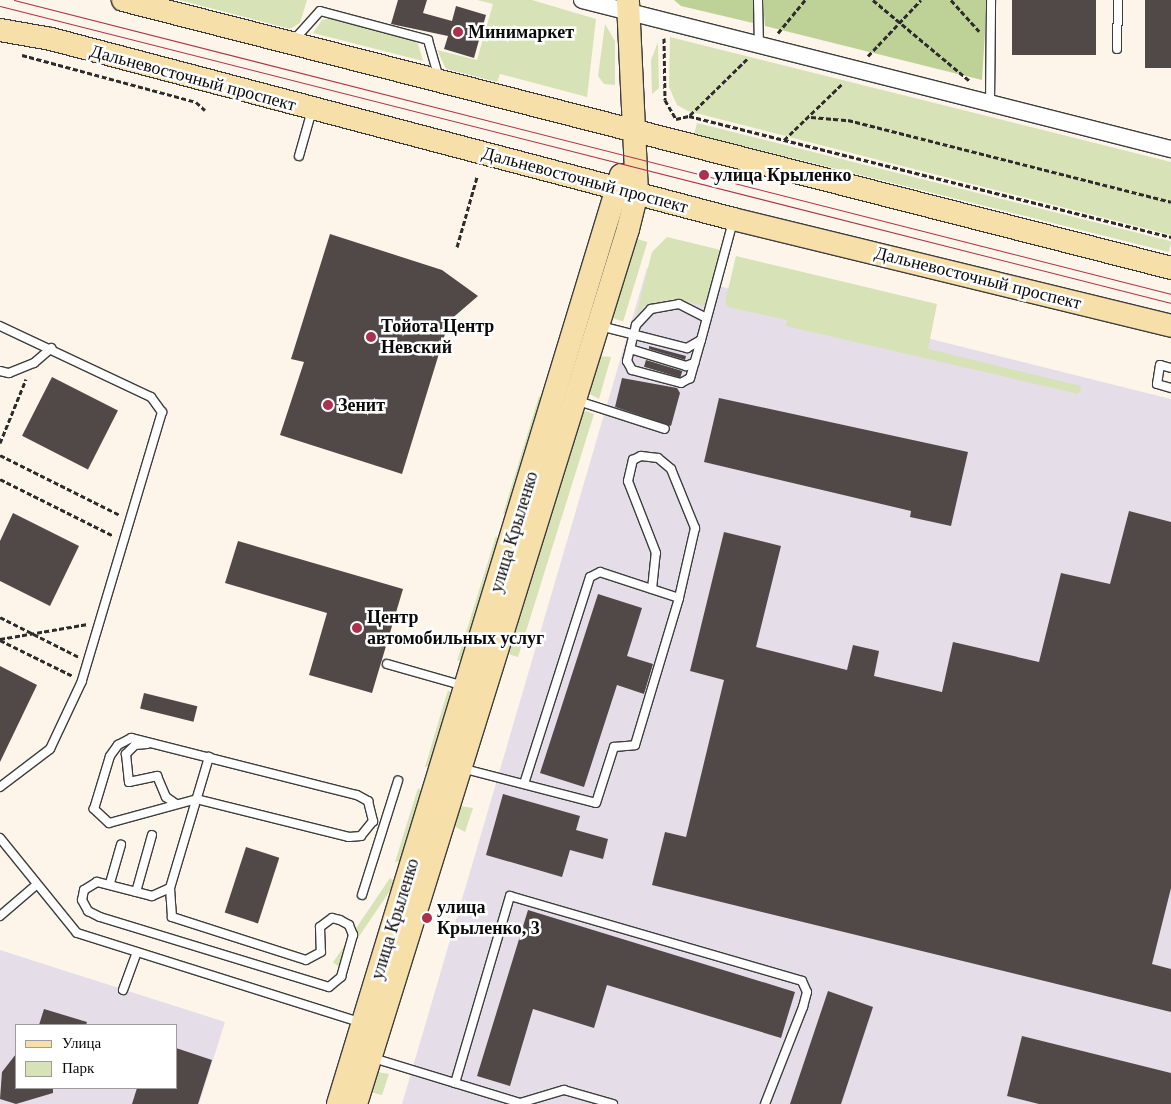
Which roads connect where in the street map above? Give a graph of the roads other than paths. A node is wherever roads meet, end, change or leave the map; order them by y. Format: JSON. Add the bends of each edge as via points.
{"nodes":[{"id":1,"x":123,"y":0,"type":"edge"},
{"id":2,"x":582,"y":0,"type":"edge"},
{"id":3,"x":758,"y":0,"type":"edge"},
{"id":4,"x":991,"y":0,"type":"edge"},
{"id":5,"x":1118,"y":0,"type":"edge"},
{"id":6,"x":629,"y":7,"type":"edge"},
{"id":7,"x":0,"y":30,"type":"edge"},
{"id":8,"x":291,"y":43,"type":"junction"},
{"id":9,"x":759,"y":46,"type":"junction"},
{"id":10,"x":1117,"y":49,"type":"dead end"},
{"id":11,"x":440,"y":82,"type":"junction"},
{"id":12,"x":990,"y":104,"type":"junction"},
{"id":13,"x":312,"y":110,"type":"junction"},
{"id":14,"x":633,"y":130,"type":"junction"},
{"id":15,"x":1171,"y":149,"type":"edge"},
{"id":16,"x":299,"y":156,"type":"dead end"},
{"id":17,"x":627,"y":190,"type":"junction"},
{"id":18,"x":734,"y":219,"type":"junction"},
{"id":19,"x":1171,"y":268,"type":"edge"},
{"id":20,"x":706,"y":318,"type":"junction"},
{"id":21,"x":589,"y":323,"type":"junction"},
{"id":22,"x":0,"y":326,"type":"edge"},
{"id":23,"x":1171,"y":326,"type":"edge"},
{"id":24,"x":634,"y":335,"type":"junction"},
{"id":25,"x":701,"y":340,"type":"junction"},
{"id":26,"x":50,"y":348,"type":"junction"},
{"id":27,"x":630,"y":349,"type":"junction"},
{"id":28,"x":694,"y":363,"type":"junction"},
{"id":29,"x":1171,"y":368,"type":"edge"},
{"id":30,"x":0,"y":371,"type":"edge"},
{"id":31,"x":1171,"y":388,"type":"edge"},
{"id":32,"x":566,"y":397,"type":"junction"},
{"id":33,"x":665,"y":429,"type":"dead end"},
{"id":34,"x":652,"y":589,"type":"junction"},
{"id":35,"x":679,"y":598,"type":"junction"},
{"id":36,"x":386,"y":664,"type":"dead end"},
{"id":37,"x":467,"y":687,"type":"junction"},
{"id":38,"x":155,"y":743,"type":"junction"},
{"id":39,"x":208,"y":757,"type":"junction"},
{"id":40,"x":452,"y":765,"type":"junction"},
{"id":41,"x":398,"y":781,"type":"dead end"},
{"id":42,"x":524,"y":784,"type":"junction"},
{"id":43,"x":0,"y":787,"type":"edge"},
{"id":44,"x":197,"y":799,"type":"junction"},
{"id":45,"x":176,"y":804,"type":"junction"},
{"id":46,"x":152,"y":835,"type":"dead end"},
{"id":47,"x":0,"y":838,"type":"edge"},
{"id":48,"x":121,"y":845,"type":"dead end"},
{"id":49,"x":110,"y":883,"type":"junction"},
{"id":50,"x":35,"y":886,"type":"junction"},
{"id":51,"x":170,"y":888,"type":"junction"},
{"id":52,"x":136,"y":892,"type":"junction"},
{"id":53,"x":362,"y":895,"type":"dead end"},
{"id":54,"x":0,"y":916,"type":"edge"},
{"id":55,"x":137,"y":952,"type":"junction"},
{"id":56,"x":123,"y":990,"type":"dead end"},
{"id":57,"x":371,"y":1026,"type":"junction"},
{"id":58,"x":362,"y":1055,"type":"junction"},
{"id":59,"x":455,"y":1083,"type":"junction"},
{"id":60,"x":338,"y":1104,"type":"edge"},
{"id":61,"x":356,"y":1104,"type":"edge"},
{"id":62,"x":613,"y":1104,"type":"edge"},
{"id":63,"x":765,"y":1104,"type":"edge"}],
"edges":[{"from":1,"to":8,"type":"main road"},
{"from":2,"to":6,"type":"street"},
{"from":3,"to":9,"type":"lane"},
{"from":4,"to":12,"type":"lane"},
{"from":5,"to":10,"type":"lane"},
{"from":6,"to":9,"type":"street"},
{"from":6,"to":14,"type":"main road","name":"улица Крыленко"},
{"from":7,"to":13,"type":"main road","name":"Дальневосточный проспект","via":[[51,39]]},
{"from":8,"to":11,"type":"main road"},
{"from":8,"to":11,"type":"lane","via":[[320,11],[347,18],[428,40]]},
{"from":9,"to":12,"type":"street"},
{"from":11,"to":14,"type":"main road"},
{"from":12,"to":15,"type":"street"},
{"from":13,"to":16,"type":"lane"},
{"from":13,"to":17,"type":"main road","name":"Дальневосточный проспект"},
{"from":14,"to":17,"type":"main road","name":"улица Крыленко"},
{"from":14,"to":19,"type":"main road"},
{"from":17,"to":18,"type":"main road","name":"Дальневосточный проспект"},
{"from":17,"to":21,"type":"main road","name":"улица Крыленко"},
{"from":18,"to":20,"type":"lane"},
{"from":18,"to":23,"type":"main road","name":"Дальневосточный проспект"},
{"from":20,"to":24,"type":"lane","via":[[679,304],[660,306],[641,315]]},
{"from":20,"to":25,"type":"lane"},
{"from":21,"to":24,"type":"lane"},
{"from":21,"to":32,"type":"main road","name":"улица Крыленко"},
{"from":22,"to":26,"type":"lane"},
{"from":24,"to":25,"type":"lane","via":[[687,348]]},
{"from":24,"to":27,"type":"lane"},
{"from":25,"to":28,"type":"lane"},
{"from":26,"to":30,"type":"lane","via":[[34,363],[9,373]]},
{"from":26,"to":43,"type":"lane","via":[[151,397],[162,412],[82,681],[50,749]]},
{"from":27,"to":28,"type":"lane","via":[[686,366]]},
{"from":27,"to":28,"type":"lane","via":[[627,361],[632,370],[681,383],[690,378]]},
{"from":29,"to":31,"type":"lane","via":[[1160,365],[1156,384]]},
{"from":32,"to":33,"type":"lane"},
{"from":32,"to":37,"type":"main road","name":"улица Крыленко"},
{"from":32,"to":40,"type":"main road","name":"улица Крыленко"},
{"from":34,"to":35,"type":"lane"},
{"from":34,"to":35,"type":"lane","via":[[656,553],[628,481],[633,460],[641,456],[658,458],[671,469],[695,528]]},
{"from":34,"to":42,"type":"lane","via":[[600,572],[590,577]]},
{"from":35,"to":42,"type":"lane","via":[[635,745],[614,747],[598,801],[593,804]]},
{"from":36,"to":37,"type":"lane"},
{"from":37,"to":40,"type":"main road","name":"улица Крыленко"},
{"from":38,"to":39,"type":"lane"},
{"from":38,"to":45,"type":"lane","via":[[135,745],[126,754],[129,782],[157,776],[166,797]]},
{"from":38,"to":45,"type":"lane","via":[[131,738],[118,745],[94,809],[109,823]]},
{"from":39,"to":44,"type":"lane"},
{"from":39,"to":44,"type":"lane","via":[[357,795],[368,801],[373,821],[361,836],[349,837]]},
{"from":40,"to":42,"type":"lane"},
{"from":40,"to":57,"type":"main road","name":"улица Крыленко"},
{"from":41,"to":53,"type":"lane"},
{"from":44,"to":45,"type":"lane"},
{"from":44,"to":51,"type":"lane"},
{"from":46,"to":52,"type":"lane"},
{"from":47,"to":50,"type":"lane"},
{"from":48,"to":49,"type":"lane"},
{"from":49,"to":51,"type":"lane","via":[[97,882],[84,890],[82,900],[88,911],[329,987],[341,977],[353,935],[345,922],[326,920],[320,927],[321,952],[306,960],[177,922],[169,909]]},
{"from":49,"to":52,"type":"lane"},
{"from":50,"to":54,"type":"lane"},
{"from":50,"to":55,"type":"lane","via":[[77,933]]},
{"from":51,"to":52,"type":"lane","via":[[152,896]]},
{"from":55,"to":56,"type":"lane"},
{"from":55,"to":57,"type":"lane"},
{"from":57,"to":58,"type":"main road","name":"улица Крыленко"},
{"from":58,"to":59,"type":"lane"},
{"from":58,"to":60,"type":"main road","name":"улица Крыленко"},
{"from":58,"to":61,"type":"main road","name":"улица Крыленко"},
{"from":59,"to":62,"type":"lane","via":[[520,1103],[564,1090]]},
{"from":59,"to":63,"type":"lane","via":[[510,896],[802,981],[808,992]]}]}
